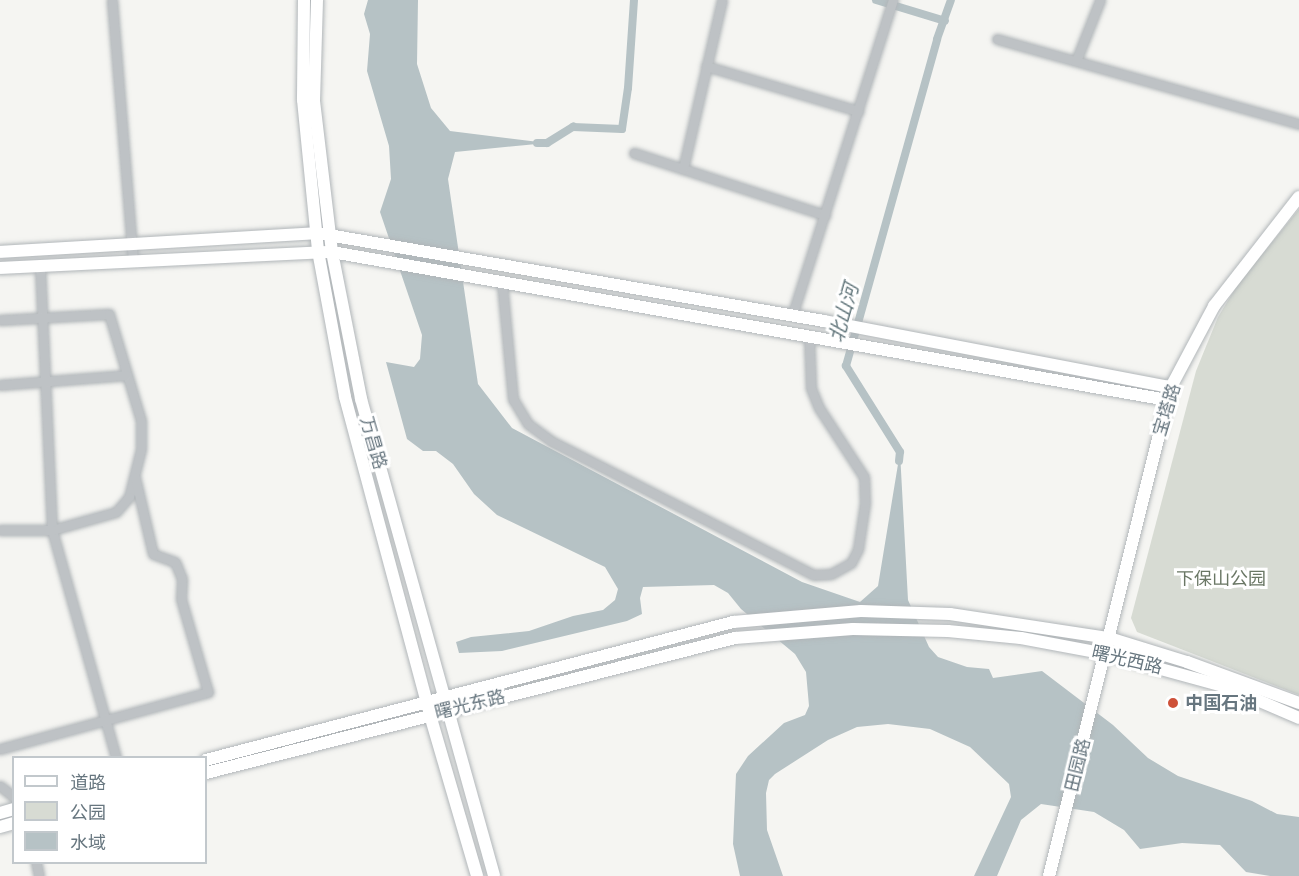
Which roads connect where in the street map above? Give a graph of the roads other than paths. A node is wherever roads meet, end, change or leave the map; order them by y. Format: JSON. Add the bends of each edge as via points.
{"nodes":[{"id":1,"x":112,"y":0,"type":"edge"},
{"id":2,"x":304,"y":0,"type":"edge"},
{"id":3,"x":317,"y":0,"type":"edge"},
{"id":4,"x":722,"y":0,"type":"edge"},
{"id":5,"x":893,"y":0,"type":"edge"},
{"id":6,"x":1100,"y":0,"type":"edge"},
{"id":7,"x":997,"y":39,"type":"dead end"},
{"id":8,"x":1076,"y":62,"type":"junction"},
{"id":9,"x":706,"y":66,"type":"junction"},
{"id":10,"x":858,"y":111,"type":"junction"},
{"id":11,"x":1299,"y":124,"type":"edge"},
{"id":12,"x":634,"y":153,"type":"dead end"},
{"id":13,"x":683,"y":169,"type":"junction"},
{"id":14,"x":1299,"y":197,"type":"edge"},
{"id":15,"x":825,"y":215,"type":"junction"},
{"id":16,"x":317,"y":233,"type":"junction"},
{"id":17,"x":331,"y":235,"type":"junction"},
{"id":18,"x":132,"y":244,"type":"junction"},
{"id":19,"x":318,"y":251,"type":"junction"},
{"id":20,"x":0,"y":252,"type":"edge"},
{"id":21,"x":332,"y":252,"type":"junction"},
{"id":22,"x":133,"y":261,"type":"junction"},
{"id":23,"x":40,"y":266,"type":"junction"},
{"id":24,"x":0,"y":268,"type":"edge"},
{"id":25,"x":502,"y":283,"type":"junction"},
{"id":26,"x":792,"y":316,"type":"junction"},
{"id":27,"x":42,"y":318,"type":"junction"},
{"id":28,"x":0,"y":320,"type":"edge"},
{"id":29,"x":808,"y":336,"type":"junction"},
{"id":30,"x":127,"y":375,"type":"junction"},
{"id":31,"x":45,"y":381,"type":"junction"},
{"id":32,"x":0,"y":385,"type":"edge"},
{"id":33,"x":1172,"y":387,"type":"junction"},
{"id":34,"x":1167,"y":400,"type":"junction"},
{"id":35,"x":135,"y":477,"type":"junction"},
{"id":36,"x":0,"y":530,"type":"edge"},
{"id":37,"x":52,"y":530,"type":"junction"},
{"id":38,"x":733,"y":622,"type":"joint"},
{"id":39,"x":735,"y":638,"type":"joint"},
{"id":40,"x":1109,"y":638,"type":"junction"},
{"id":41,"x":1106,"y":654,"type":"junction"},
{"id":42,"x":444,"y":696,"type":"junction"},
{"id":43,"x":426,"y":701,"type":"junction"},
{"id":44,"x":1299,"y":704,"type":"edge"},
{"id":45,"x":447,"y":710,"type":"junction"},
{"id":46,"x":430,"y":715,"type":"junction"},
{"id":47,"x":1299,"y":718,"type":"edge"},
{"id":48,"x":105,"y":721,"type":"junction"},
{"id":49,"x":0,"y":749,"type":"edge"},
{"id":50,"x":115,"y":756,"type":"edge"},
{"id":51,"x":207,"y":760,"type":"edge"},
{"id":52,"x":207,"y":773,"type":"edge"},
{"id":53,"x":0,"y":786,"type":"edge"},
{"id":54,"x":12,"y":795,"type":"edge"},
{"id":55,"x":477,"y":876,"type":"edge"},
{"id":56,"x":494,"y":876,"type":"edge"},
{"id":57,"x":1049,"y":876,"type":"edge"}],
"edges":[{"from":1,"to":18,"type":"street"},
{"from":2,"to":16,"type":"main road","name":"万昌路","via":[[303,100]]},
{"from":3,"to":17,"type":"main road","name":"万昌路","via":[[314,101]]},
{"from":4,"to":9,"type":"street"},
{"from":5,"to":10,"type":"street"},
{"from":6,"to":8,"type":"street"},
{"from":7,"to":8,"type":"street"},
{"from":8,"to":11,"type":"street"},
{"from":9,"to":10,"type":"street"},
{"from":9,"to":13,"type":"street"},
{"from":10,"to":15,"type":"street"},
{"from":12,"to":13,"type":"street"},
{"from":13,"to":15,"type":"street"},
{"from":14,"to":33,"type":"main road","name":"宝塔路","via":[[1214,306]]},
{"from":15,"to":26,"type":"street"},
{"from":16,"to":17,"type":"main road"},
{"from":16,"to":18,"type":"main road"},
{"from":16,"to":19,"type":"main road","name":"万昌路"},
{"from":17,"to":21,"type":"main road","name":"万昌路"},
{"from":17,"to":26,"type":"main road"},
{"from":18,"to":20,"type":"main road"},
{"from":18,"to":22,"type":"street"},
{"from":19,"to":21,"type":"main road"},
{"from":19,"to":22,"type":"main road"},
{"from":19,"to":43,"type":"main road","name":"万昌路","via":[[345,397]]},
{"from":21,"to":25,"type":"main road"},
{"from":21,"to":42,"type":"main road","name":"万昌路","via":[[361,399]]},
{"from":22,"to":23,"type":"main road"},
{"from":23,"to":24,"type":"main road"},
{"from":23,"to":27,"type":"street"},
{"from":25,"to":29,"type":"main road"},
{"from":25,"to":29,"type":"street","via":[[513,399],[528,424],[550,441],[814,575],[831,573],[851,562],[858,549],[865,494],[864,477],[819,408],[811,388]]},
{"from":26,"to":33,"type":"main road"},
{"from":27,"to":28,"type":"street"},
{"from":27,"to":30,"type":"street","via":[[109,314]]},
{"from":27,"to":31,"type":"street"},
{"from":29,"to":34,"type":"main road"},
{"from":30,"to":31,"type":"street"},
{"from":30,"to":35,"type":"street","via":[[141,422]]},
{"from":31,"to":32,"type":"street"},
{"from":31,"to":37,"type":"street"},
{"from":33,"to":34,"type":"main road","name":"宝塔路"},
{"from":34,"to":40,"type":"main road","name":"宝塔路"},
{"from":35,"to":37,"type":"street","via":[[129,497],[116,512]]},
{"from":35,"to":48,"type":"street","via":[[153,554],[175,562],[182,579],[181,599],[208,693]]},
{"from":36,"to":37,"type":"street"},
{"from":37,"to":48,"type":"street"},
{"from":38,"to":40,"type":"main road","name":"曙光西路","via":[[861,611],[950,614]]},
{"from":38,"to":42,"type":"main road","name":"曙光东路"},
{"from":39,"to":41,"type":"main road","name":"曙光西路","via":[[853,629],[948,631],[1021,638]]},
{"from":39,"to":45,"type":"main road","name":"曙光东路"},
{"from":40,"to":41,"type":"main road","name":"宝塔路"},
{"from":40,"to":44,"type":"main road","name":"曙光西路"},
{"from":41,"to":47,"type":"main road","name":"曙光西路","via":[[1227,687]]},
{"from":41,"to":57,"type":"main road","name":"田园路"},
{"from":42,"to":43,"type":"main road","name":"曙光东路"},
{"from":42,"to":45,"type":"main road","name":"万昌路"},
{"from":43,"to":46,"type":"main road","name":"万昌路"},
{"from":43,"to":51,"type":"main road","name":"曙光东路"},
{"from":45,"to":46,"type":"main road","name":"曙光东路"},
{"from":45,"to":56,"type":"main road","name":"万昌路"},
{"from":46,"to":52,"type":"main road","name":"曙光东路"},
{"from":46,"to":55,"type":"main road","name":"万昌路"},
{"from":48,"to":49,"type":"street"},
{"from":48,"to":50,"type":"street"},
{"from":53,"to":54,"type":"street"}]}
